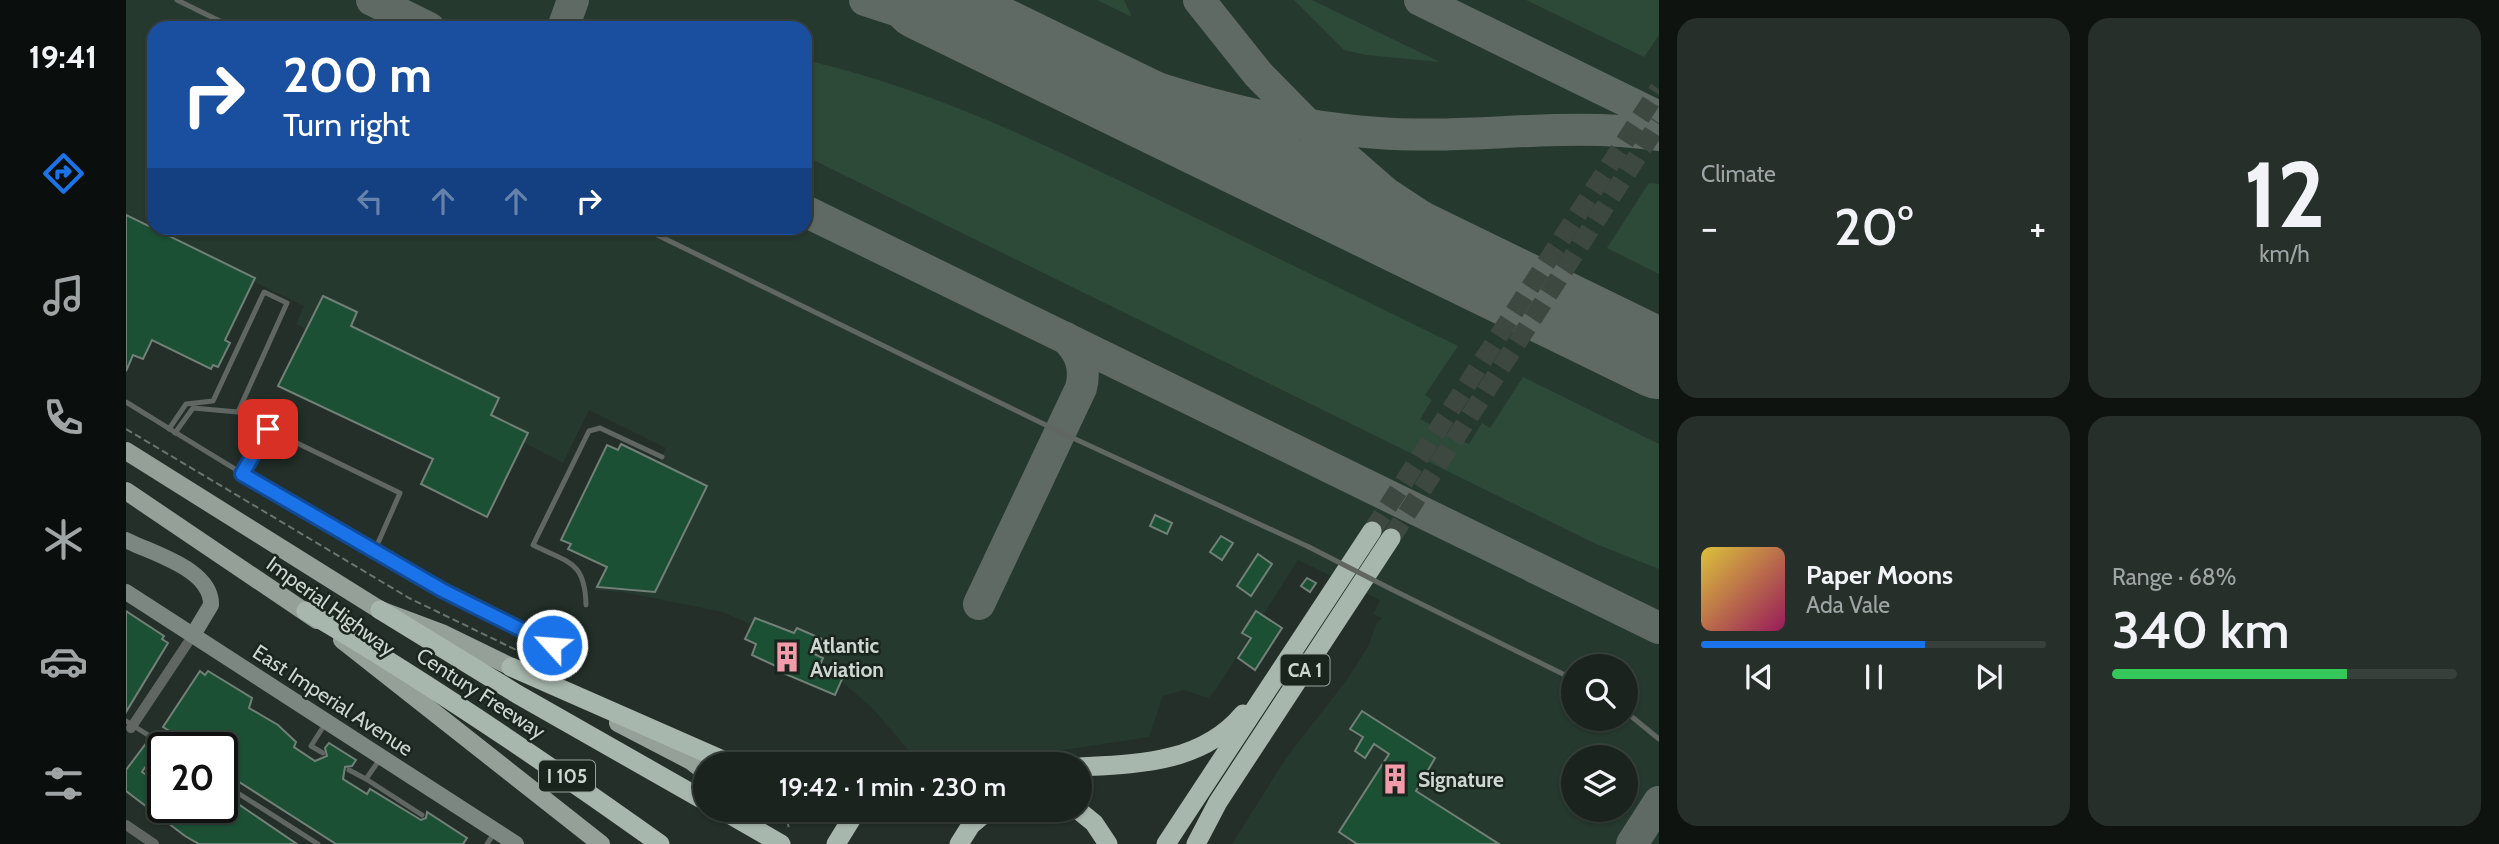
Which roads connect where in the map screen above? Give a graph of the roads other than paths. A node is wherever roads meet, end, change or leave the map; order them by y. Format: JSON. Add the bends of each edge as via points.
{"nodes":[{"id":1,"x":177,"y":0,"type":"edge"},
{"id":2,"x":220,"y":21,"type":"edge"},
{"id":3,"x":657,"y":235,"type":"edge"},
{"id":4,"x":126,"y":402,"type":"edge"},
{"id":5,"x":172,"y":431,"type":"junction"},
{"id":6,"x":126,"y":451,"type":"edge"},
{"id":7,"x":662,"y":457,"type":"dead end"},
{"id":8,"x":242,"y":474,"type":"junction"},
{"id":9,"x":126,"y":491,"type":"edge"},
{"id":10,"x":1372,"y":531,"type":"tunnel mouth"},
{"id":11,"x":1391,"y":538,"type":"tunnel mouth"},
{"id":12,"x":126,"y":540,"type":"edge"},
{"id":13,"x":374,"y":552,"type":"junction"},
{"id":14,"x":126,"y":592,"type":"edge"},
{"id":15,"x":586,"y":605,"type":"dead end"},
{"id":16,"x":380,"y":610,"type":"junction"},
{"id":17,"x":306,"y":611,"type":"junction"},
{"id":18,"x":193,"y":635,"type":"junction"},
{"id":19,"x":567,"y":651,"type":"dead end"},
{"id":20,"x":1293,"y":654,"type":"junction"},
{"id":21,"x":511,"y":667,"type":"junction"},
{"id":22,"x":1561,"y":673,"type":"edge"},
{"id":23,"x":327,"y":721,"type":"junction"},
{"id":24,"x":1638,"y":722,"type":"edge"},
{"id":25,"x":129,"y":728,"type":"edge"},
{"id":26,"x":147,"y":737,"type":"edge"},
{"id":27,"x":1659,"y":739,"type":"edge"},
{"id":28,"x":724,"y":752,"type":"edge"},
{"id":29,"x":323,"y":753,"type":"dead end"},
{"id":30,"x":382,"y":756,"type":"junction"},
{"id":31,"x":693,"y":763,"type":"edge"},
{"id":32,"x":1092,"y":766,"type":"edge"},
{"id":33,"x":349,"y":770,"type":"dead end"},
{"id":34,"x":366,"y":779,"type":"junction"},
{"id":35,"x":238,"y":793,"type":"edge"},
{"id":36,"x":693,"y":794,"type":"edge"},
{"id":37,"x":1218,"y":802,"type":"junction"},
{"id":38,"x":422,"y":815,"type":"dead end"},
{"id":39,"x":1092,"y":821,"type":"edge"},
{"id":40,"x":747,"y":822,"type":"edge"},
{"id":41,"x":750,"y":822,"type":"edge"},
{"id":42,"x":850,"y":822,"type":"edge"},
{"id":43,"x":975,"y":822,"type":"edge"},
{"id":44,"x":126,"y":825,"type":"edge"},
{"id":45,"x":491,"y":837,"type":"edge"},
{"id":46,"x":785,"y":840,"type":"edge"},
{"id":47,"x":155,"y":844,"type":"edge"},
{"id":48,"x":318,"y":844,"type":"edge"},
{"id":49,"x":516,"y":844,"type":"edge"},
{"id":50,"x":601,"y":844,"type":"edge"},
{"id":51,"x":660,"y":844,"type":"edge"},
{"id":52,"x":765,"y":844,"type":"edge"},
{"id":53,"x":836,"y":844,"type":"edge"},
{"id":54,"x":959,"y":844,"type":"edge"},
{"id":55,"x":1108,"y":844,"type":"edge"},
{"id":56,"x":1166,"y":844,"type":"edge"},
{"id":57,"x":1196,"y":844,"type":"edge"},
{"id":58,"x":1210,"y":844,"type":"edge"}],
"edges":[{"from":1,"to":2,"type":"lane"},
{"from":3,"to":22,"type":"lane","bridge":true,"via":[[1060,432],[1309,547]]},
{"from":4,"to":5,"type":"lane"},
{"from":5,"to":5,"type":"lane","via":[[192,408],[238,412],[287,303],[264,292],[213,401],[186,404]]},
{"from":5,"to":8,"type":"lane"},
{"from":6,"to":16,"type":"main road","name":"Imperial Highway"},
{"from":7,"to":15,"type":"lane","via":[[600,428],[589,431],[533,545],[576,566],[585,581]]},
{"from":8,"to":13,"type":"lane"},
{"from":8,"to":13,"type":"lane","via":[[268,429],[400,493]]},
{"from":9,"to":17,"type":"main road","name":"Imperial Highway"},
{"from":10,"to":20,"type":"highway","number":"CA 1"},
{"from":11,"to":37,"type":"highway","number":"CA 1"},
{"from":12,"to":18,"type":"street","via":[[208,586],[211,605]]},
{"from":13,"to":19,"type":"lane"},
{"from":14,"to":18,"type":"street","name":"East Imperial Avenue"},
{"from":16,"to":21,"type":"main road","name":"Imperial Highway","via":[[444,634]]},
{"from":16,"to":36,"type":"highway","name":"Century Freeway","number":"I 105"},
{"from":17,"to":50,"type":"main road","name":"Imperial Highway"},
{"from":17,"to":51,"type":"highway","name":"Century Freeway","number":"I 105","via":[[386,657]]},
{"from":18,"to":23,"type":"street","name":"East Imperial Avenue"},
{"from":18,"to":25,"type":"street"},
{"from":20,"to":32,"type":"highway","via":[[1235,724],[1212,741],[1143,764]]},
{"from":20,"to":56,"type":"highway","number":"CA 1"},
{"from":21,"to":28,"type":"highway"},
{"from":21,"to":31,"type":"main road","name":"Imperial Highway"},
{"from":23,"to":29,"type":"lane","via":[[311,746]]},
{"from":23,"to":30,"type":"street","name":"East Imperial Avenue"},
{"from":24,"to":27,"type":"lane"},
{"from":25,"to":26,"type":"lane"},
{"from":30,"to":34,"type":"lane"},
{"from":30,"to":45,"type":"street","name":"East Imperial Avenue"},
{"from":33,"to":34,"type":"lane"},
{"from":34,"to":38,"type":"lane"},
{"from":35,"to":48,"type":"lane"},
{"from":37,"to":57,"type":"highway","number":"CA 1"},
{"from":37,"to":58,"type":"highway"},
{"from":39,"to":55,"type":"highway"},
{"from":40,"to":46,"type":"highway","bridge":true},
{"from":41,"to":52,"type":"main road"},
{"from":42,"to":53,"type":"highway"},
{"from":43,"to":54,"type":"highway"},
{"from":44,"to":47,"type":"street"},
{"from":45,"to":49,"type":"street","name":"East Imperial Avenue"}]}
